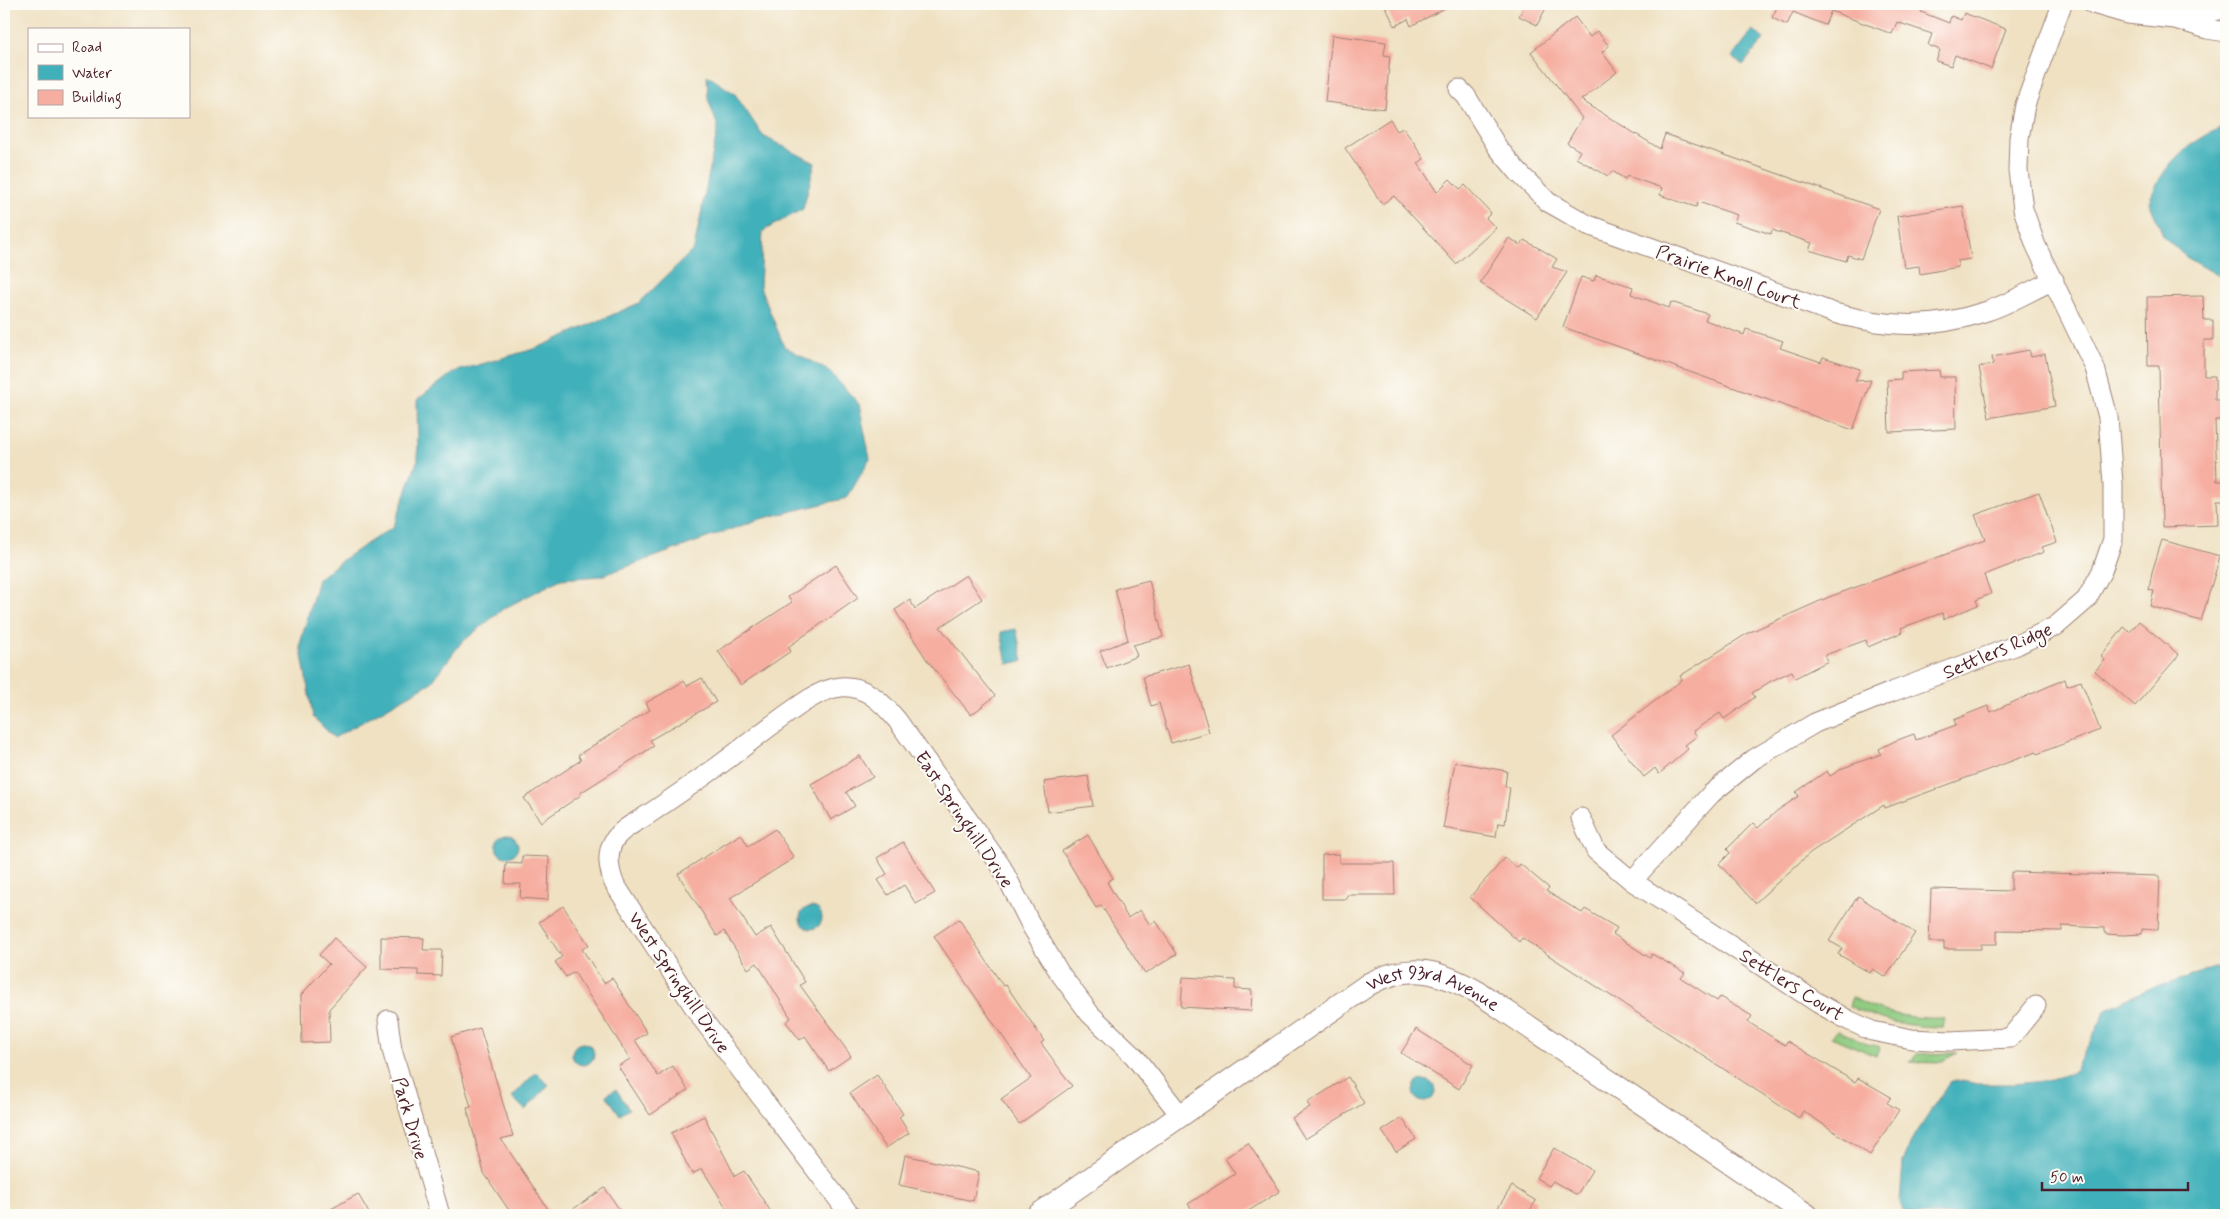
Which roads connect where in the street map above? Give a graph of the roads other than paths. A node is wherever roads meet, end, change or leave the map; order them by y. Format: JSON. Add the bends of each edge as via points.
{"nodes":[{"id":1,"x":2062,"y":4,"type":"edge"},
{"id":2,"x":2092,"y":4,"type":"edge"},
{"id":3,"x":2226,"y":10,"type":"edge"},
{"id":4,"x":2175,"y":19,"type":"junction"},
{"id":5,"x":2226,"y":32,"type":"edge"},
{"id":6,"x":1459,"y":89,"type":"dead end"},
{"id":7,"x":2054,"y":280,"type":"junction"},
{"id":8,"x":715,"y":768,"type":"joint"},
{"id":9,"x":1581,"y":818,"type":"dead end"},
{"id":10,"x":1632,"y":881,"type":"junction"},
{"id":11,"x":2036,"y":1006,"type":"dead end"},
{"id":12,"x":388,"y":1020,"type":"dead end"},
{"id":13,"x":1181,"y":1116,"type":"junction"},
{"id":14,"x":440,"y":1215,"type":"edge"},
{"id":15,"x":850,"y":1215,"type":"edge"},
{"id":16,"x":1038,"y":1215,"type":"edge"},
{"id":17,"x":1807,"y":1215,"type":"edge"}],
"edges":[{"from":1,"to":7,"type":"street","name":"Settlers Ridge","via":[[2025,105],[2017,154],[2023,209],[2036,246]]},
{"from":2,"to":4,"type":"street","via":[[2127,14]]},
{"from":3,"to":4,"type":"street"},
{"from":4,"to":5,"type":"street"},
{"from":6,"to":7,"type":"street","name":"Prairie Knoll Court","via":[[1498,148],[1548,202],[1588,225],[1834,313],[1895,325],[1939,323],[1985,312]]},
{"from":7,"to":10,"type":"street","name":"Settlers Ridge","via":[[2095,368],[2108,417],[2113,539],[2102,571],[2086,600],[2056,626],[2017,646],[1815,723],[1766,751],[1712,794]]},
{"from":8,"to":13,"type":"street","name":"East Springhill Drive","via":[[786,715],[831,688],[849,687],[877,698],[897,720],[1001,866],[1059,972],[1090,1014],[1134,1056]]},
{"from":8,"to":15,"type":"street","name":"West Springhill Drive","via":[[617,836],[610,853],[610,872],[700,1016]]},
{"from":9,"to":10,"type":"street","name":"Settlers Court","via":[[1596,851]]},
{"from":10,"to":11,"type":"street","name":"Settlers Court","via":[[1818,1003],[1872,1031],[1912,1039],[1950,1041],[2010,1038]]},
{"from":12,"to":14,"type":"street","name":"Park Drive","via":[[392,1050]]},
{"from":13,"to":16,"type":"street","name":"West 93rd Avenue"},
{"from":13,"to":17,"type":"street","name":"West 93rd Avenue","via":[[1369,984],[1387,974],[1418,970],[1450,978],[1479,993]]}]}
